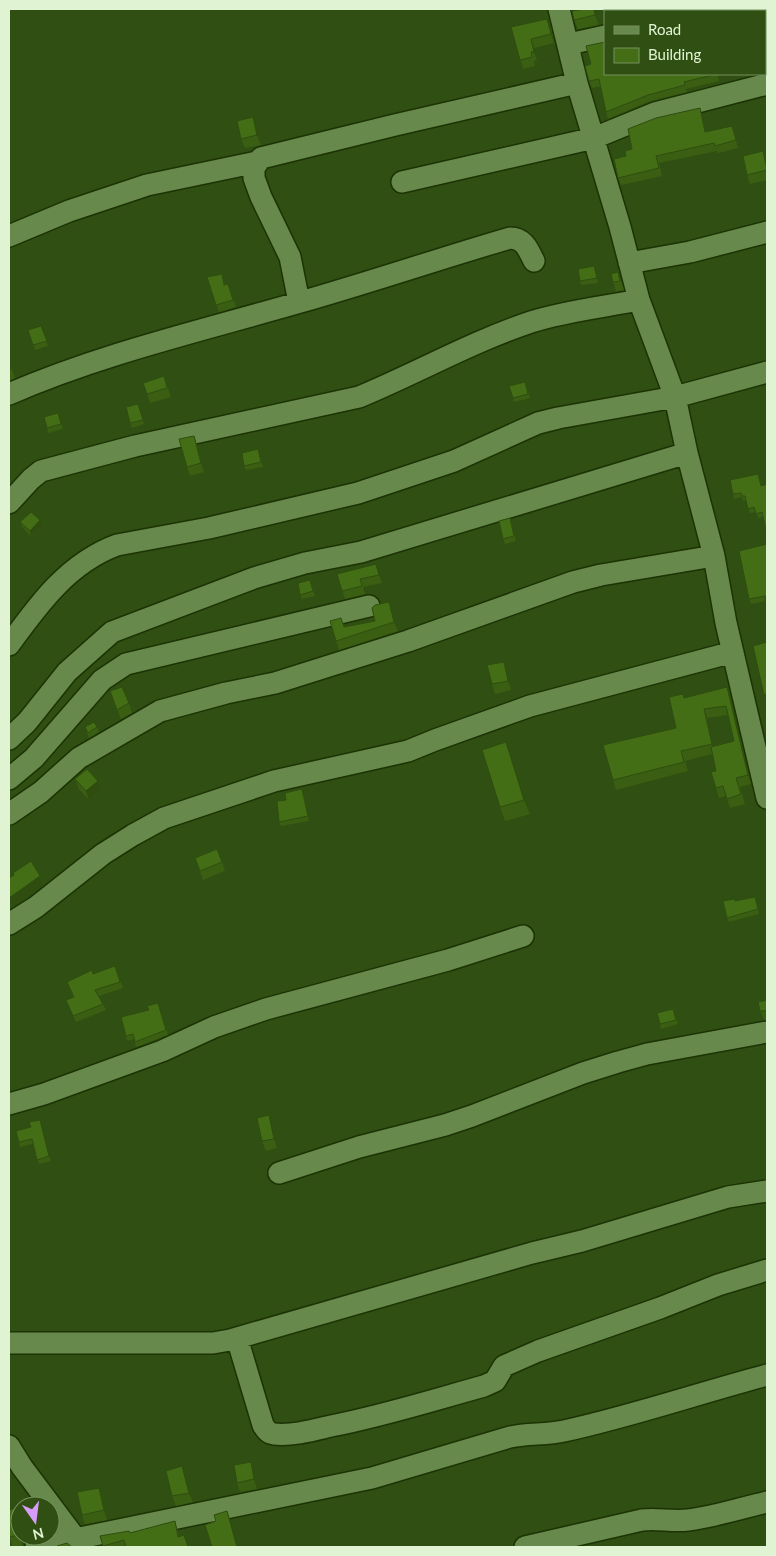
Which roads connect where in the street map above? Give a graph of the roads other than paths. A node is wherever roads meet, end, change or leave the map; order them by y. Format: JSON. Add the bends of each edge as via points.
{"nodes":[{"id":1,"x":559,"y":9,"type":"edge"},
{"id":2,"x":604,"y":36,"type":"edge"},
{"id":3,"x":569,"y":44,"type":"junction"},
{"id":4,"x":577,"y":83,"type":"junction"},
{"id":5,"x":767,"y":84,"type":"edge"},
{"id":6,"x":594,"y":138,"type":"junction"},
{"id":7,"x":257,"y":162,"type":"junction"},
{"id":8,"x":402,"y":182,"type":"dead end"},
{"id":9,"x":767,"y":232,"type":"edge"},
{"id":10,"x":9,"y":236,"type":"edge"},
{"id":11,"x":534,"y":261,"type":"dead end"},
{"id":12,"x":630,"y":264,"type":"junction"},
{"id":13,"x":639,"y":300,"type":"junction"},
{"id":14,"x":299,"y":302,"type":"junction"},
{"id":15,"x":767,"y":372,"type":"edge"},
{"id":16,"x":9,"y":394,"type":"edge"},
{"id":17,"x":675,"y":397,"type":"junction"},
{"id":18,"x":687,"y":453,"type":"junction"},
{"id":19,"x":9,"y":503,"type":"edge"},
{"id":20,"x":714,"y":556,"type":"junction"},
{"id":21,"x":369,"y":606,"type":"dead end"},
{"id":22,"x":9,"y":645,"type":"edge"},
{"id":23,"x":733,"y":652,"type":"junction"},
{"id":24,"x":9,"y":739,"type":"edge"},
{"id":25,"x":9,"y":779,"type":"edge"},
{"id":26,"x":767,"y":798,"type":"edge"},
{"id":27,"x":9,"y":814,"type":"edge"},
{"id":28,"x":9,"y":924,"type":"edge"},
{"id":29,"x":523,"y":936,"type":"dead end"},
{"id":30,"x":767,"y":1032,"type":"edge"},
{"id":31,"x":9,"y":1104,"type":"edge"},
{"id":32,"x":280,"y":1173,"type":"dead end"},
{"id":33,"x":767,"y":1191,"type":"edge"},
{"id":34,"x":767,"y":1270,"type":"edge"},
{"id":35,"x":237,"y":1338,"type":"junction"},
{"id":36,"x":9,"y":1343,"type":"edge"},
{"id":37,"x":767,"y":1375,"type":"edge"},
{"id":38,"x":9,"y":1446,"type":"edge"},
{"id":39,"x":15,"y":1468,"type":"edge"},
{"id":40,"x":767,"y":1502,"type":"edge"},
{"id":41,"x":79,"y":1543,"type":"edge"},
{"id":42,"x":36,"y":1547,"type":"edge"},
{"id":43,"x":525,"y":1547,"type":"edge"}],
"edges":[{"from":1,"to":3,"type":"street"},
{"from":2,"to":3,"type":"street"},
{"from":3,"to":4,"type":"street"},
{"from":4,"to":6,"type":"street"},
{"from":4,"to":7,"type":"street","via":[[272,154]]},
{"from":5,"to":6,"type":"street","via":[[655,113]]},
{"from":6,"to":8,"type":"street"},
{"from":6,"to":12,"type":"street"},
{"from":7,"to":10,"type":"street","via":[[147,185],[69,211]]},
{"from":7,"to":14,"type":"street","via":[[254,178],[290,258]]},
{"from":9,"to":12,"type":"street"},
{"from":11,"to":14,"type":"street","via":[[524,242],[510,238]]},
{"from":12,"to":13,"type":"street"},
{"from":13,"to":17,"type":"street"},
{"from":13,"to":19,"type":"street","via":[[526,324],[466,347],[359,396],[135,446],[41,471]]},
{"from":14,"to":16,"type":"street","via":[[111,355]]},
{"from":15,"to":17,"type":"street"},
{"from":17,"to":18,"type":"street"},
{"from":17,"to":22,"type":"street","via":[[538,423],[454,461],[358,493],[209,528],[117,544],[89,559],[60,581]]},
{"from":18,"to":20,"type":"street"},
{"from":18,"to":24,"type":"street","via":[[361,552],[305,563],[254,578],[112,632],[67,672]]},
{"from":20,"to":23,"type":"street"},
{"from":20,"to":27,"type":"street","via":[[573,582],[408,642],[275,683],[160,711],[79,758],[41,792]]},
{"from":21,"to":25,"type":"street","via":[[126,664],[102,680],[34,758]]},
{"from":23,"to":26,"type":"street"},
{"from":23,"to":28,"type":"street","via":[[530,706],[408,751],[274,781],[164,818],[103,854]]},
{"from":29,"to":31,"type":"street","via":[[448,960],[266,1009],[214,1027],[162,1051]]},
{"from":30,"to":32,"type":"street","via":[[618,1062],[472,1116]]},
{"from":33,"to":35,"type":"street","via":[[728,1197]]},
{"from":34,"to":35,"type":"street","via":[[538,1351],[504,1366],[495,1381],[484,1386],[312,1431],[273,1434],[266,1431]]},
{"from":35,"to":36,"type":"street","via":[[213,1343]]},
{"from":37,"to":41,"type":"street","via":[[563,1432],[523,1434],[372,1478]]},
{"from":38,"to":39,"type":"street"},
{"from":39,"to":41,"type":"street"},
{"from":40,"to":43,"type":"street","via":[[690,1520],[642,1520]]},
{"from":41,"to":42,"type":"street"}]}
